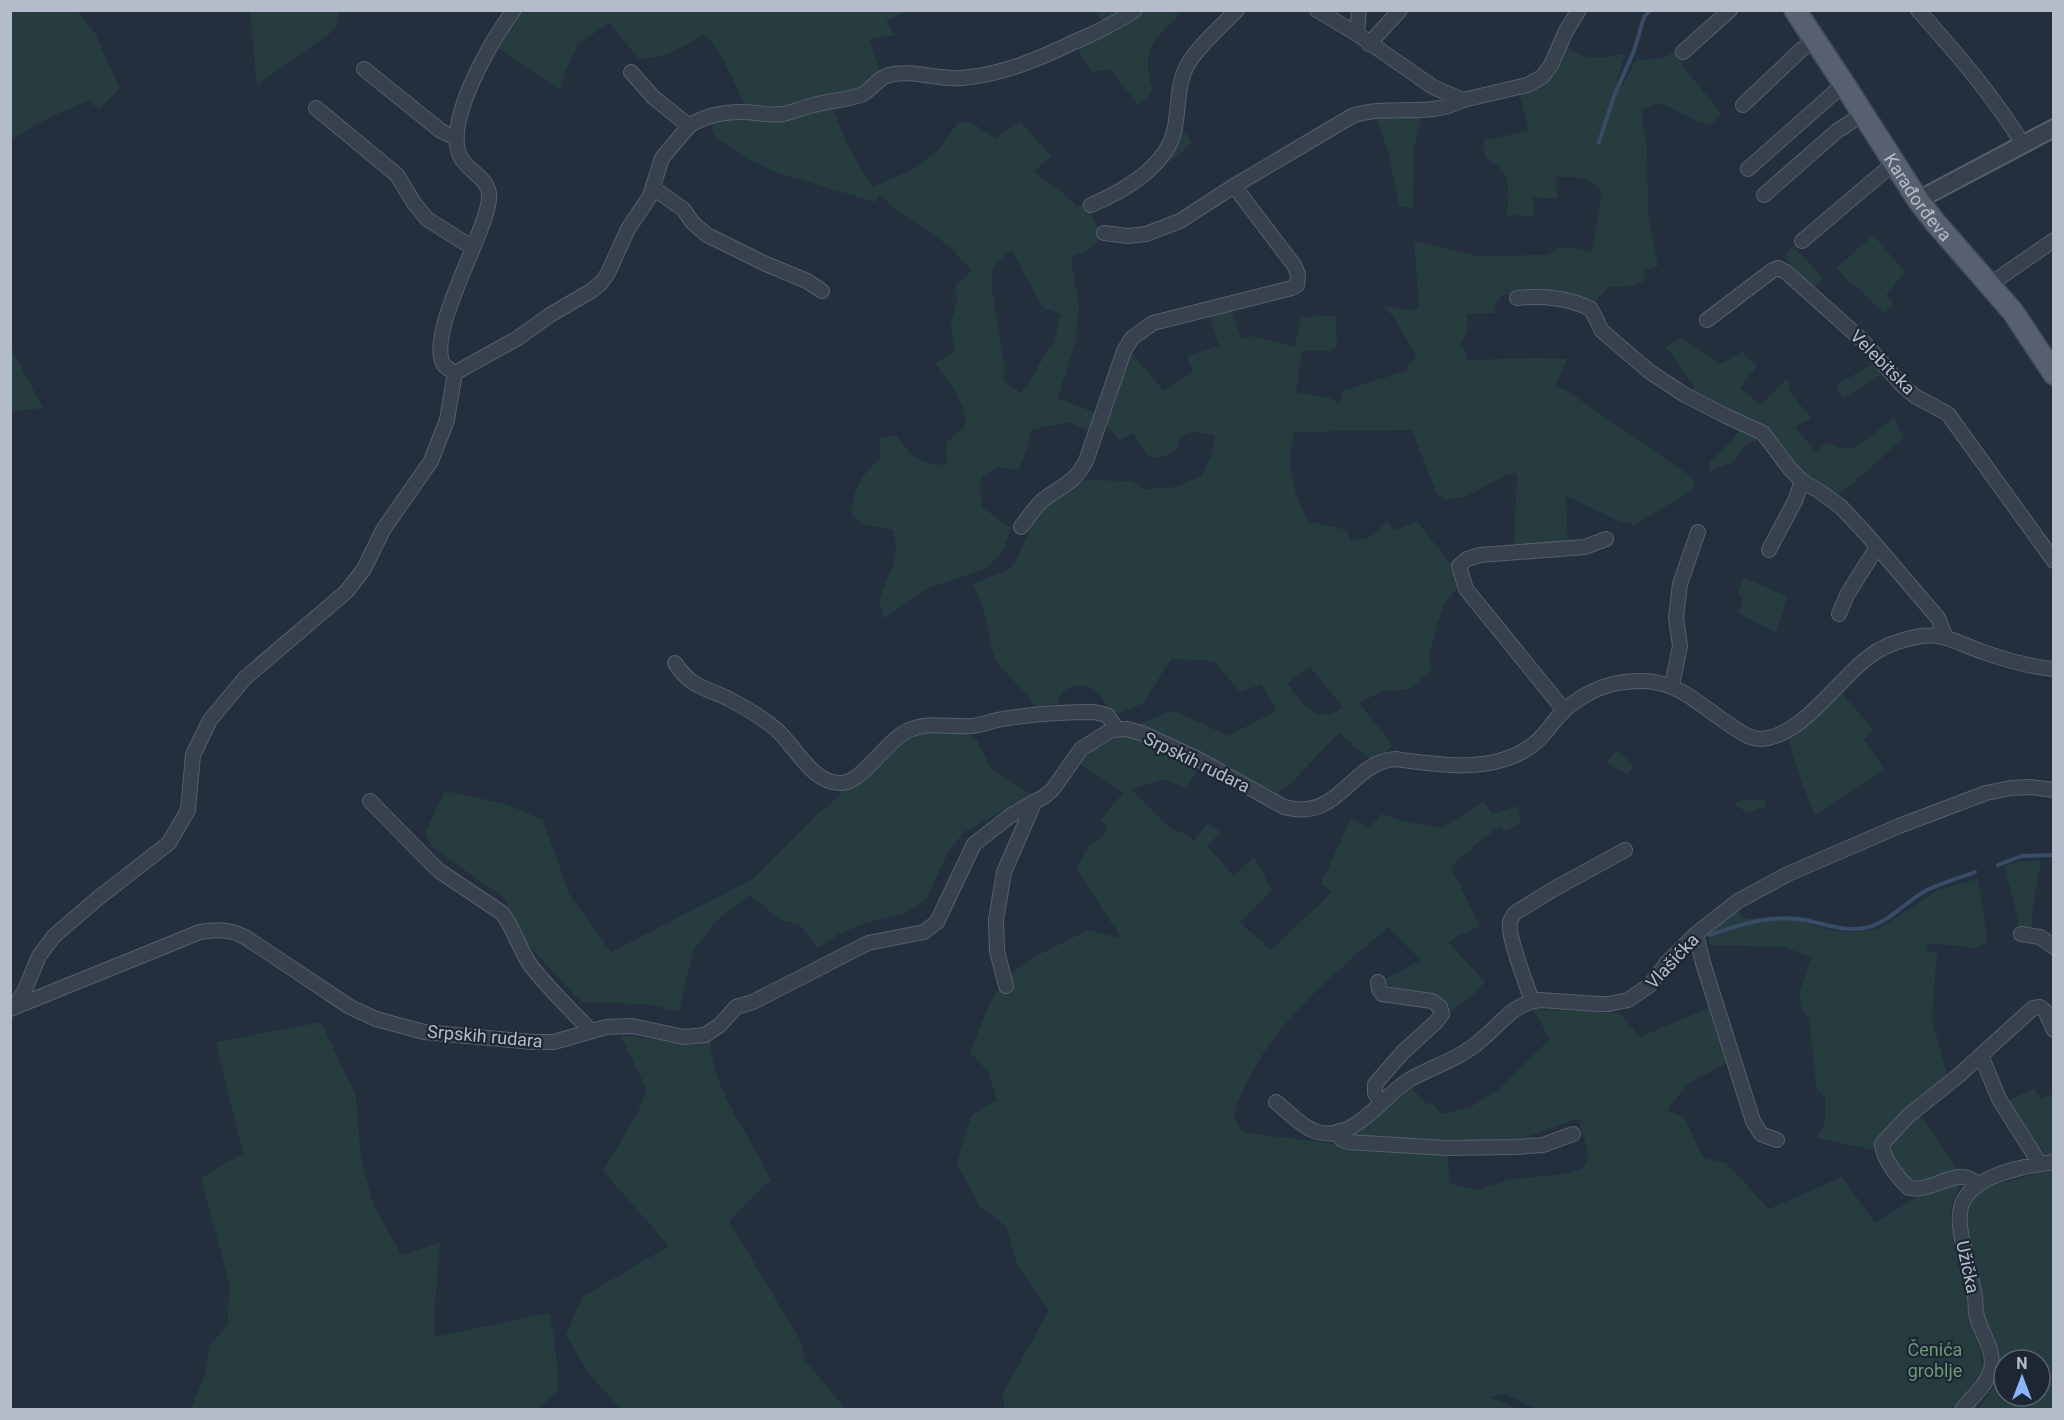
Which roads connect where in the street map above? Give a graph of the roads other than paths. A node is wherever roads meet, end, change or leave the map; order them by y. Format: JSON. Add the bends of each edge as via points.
{"nodes":[{"id":1,"x":514,"y":10,"type":"edge"},
{"id":2,"x":1135,"y":10,"type":"edge"},
{"id":3,"x":1237,"y":10,"type":"edge"},
{"id":4,"x":1317,"y":10,"type":"edge"},
{"id":5,"x":1359,"y":10,"type":"edge"},
{"id":6,"x":1400,"y":10,"type":"edge"},
{"id":7,"x":1579,"y":10,"type":"edge"},
{"id":8,"x":1730,"y":10,"type":"edge"},
{"id":9,"x":1795,"y":10,"type":"edge"},
{"id":10,"x":1918,"y":10,"type":"edge"},
{"id":11,"x":1357,"y":34,"type":"junction"},
{"id":12,"x":1815,"y":39,"type":"junction"},
{"id":13,"x":1369,"y":44,"type":"junction"},
{"id":14,"x":1683,"y":52,"type":"dead end"},
{"id":15,"x":364,"y":69,"type":"dead end"},
{"id":16,"x":632,"y":72,"type":"dead end"},
{"id":17,"x":1844,"y":84,"type":"junction"},
{"id":18,"x":1462,"y":100,"type":"junction"},
{"id":19,"x":1743,"y":105,"type":"dead end"},
{"id":20,"x":316,"y":108,"type":"dead end"},
{"id":21,"x":1863,"y":114,"type":"junction"},
{"id":22,"x":689,"y":126,"type":"junction"},
{"id":23,"x":2054,"y":129,"type":"edge"},
{"id":24,"x":456,"y":138,"type":"junction"},
{"id":25,"x":2023,"y":144,"type":"junction"},
{"id":26,"x":1894,"y":163,"type":"junction"},
{"id":27,"x":1748,"y":169,"type":"dead end"},
{"id":28,"x":1234,"y":186,"type":"junction"},
{"id":29,"x":654,"y":188,"type":"junction"},
{"id":30,"x":1764,"y":195,"type":"dead end"},
{"id":31,"x":1918,"y":200,"type":"junction"},
{"id":32,"x":1091,"y":205,"type":"dead end"},
{"id":33,"x":1104,"y":233,"type":"dead end"},
{"id":34,"x":2054,"y":240,"type":"edge"},
{"id":35,"x":1802,"y":241,"type":"dead end"},
{"id":36,"x":473,"y":248,"type":"junction"},
{"id":37,"x":1989,"y":285,"type":"junction"},
{"id":38,"x":822,"y":291,"type":"dead end"},
{"id":39,"x":1516,"y":298,"type":"dead end"},
{"id":40,"x":1707,"y":320,"type":"dead end"},
{"id":41,"x":455,"y":373,"type":"junction"},
{"id":42,"x":2054,"y":374,"type":"edge"},
{"id":43,"x":1802,"y":481,"type":"junction"},
{"id":44,"x":1021,"y":527,"type":"dead end"},
{"id":45,"x":1698,"y":532,"type":"dead end"},
{"id":46,"x":1606,"y":539,"type":"dead end"},
{"id":47,"x":1878,"y":547,"type":"junction"},
{"id":48,"x":1769,"y":550,"type":"dead end"},
{"id":49,"x":2054,"y":561,"type":"edge"},
{"id":50,"x":1839,"y":614,"type":"dead end"},
{"id":51,"x":1945,"y":636,"type":"junction"},
{"id":52,"x":675,"y":663,"type":"dead end"},
{"id":53,"x":2054,"y":669,"type":"edge"},
{"id":54,"x":1672,"y":685,"type":"junction"},
{"id":55,"x":1564,"y":710,"type":"junction"},
{"id":56,"x":1117,"y":729,"type":"junction"},
{"id":57,"x":2054,"y":790,"type":"edge"},
{"id":58,"x":370,"y":801,"type":"dead end"},
{"id":59,"x":1035,"y":801,"type":"junction"},
{"id":60,"x":1625,"y":850,"type":"dead end"},
{"id":61,"x":1696,"y":934,"type":"junction"},
{"id":62,"x":2021,"y":934,"type":"dead end"},
{"id":63,"x":2054,"y":947,"type":"edge"},
{"id":64,"x":1378,"y":982,"type":"dead end"},
{"id":65,"x":1006,"y":986,"type":"dead end"},
{"id":66,"x":1532,"y":1001,"type":"junction"},
{"id":67,"x":12,"y":1008,"type":"edge"},
{"id":68,"x":2054,"y":1030,"type":"edge"},
{"id":69,"x":591,"y":1031,"type":"junction"},
{"id":70,"x":1981,"y":1055,"type":"junction"},
{"id":71,"x":1276,"y":1102,"type":"dead end"},
{"id":72,"x":1381,"y":1103,"type":"junction"},
{"id":73,"x":1339,"y":1131,"type":"junction"},
{"id":74,"x":1573,"y":1134,"type":"dead end"},
{"id":75,"x":1777,"y":1140,"type":"dead end"},
{"id":76,"x":2047,"y":1163,"type":"edge"},
{"id":77,"x":1977,"y":1184,"type":"junction"},
{"id":78,"x":1962,"y":1410,"type":"edge"}],
"edges":[{"from":1,"to":24,"type":"street","via":[[495,37],[468,92]]},
{"from":2,"to":22,"type":"street","via":[[1112,26],[1038,60],[992,74],[950,79],[890,75],[864,93],[843,100],[781,114],[726,114]]},
{"from":3,"to":32,"type":"street","via":[[1188,64],[1180,88],[1176,127],[1164,155],[1129,184]]},
{"from":4,"to":11,"type":"street"},
{"from":5,"to":11,"type":"street"},
{"from":6,"to":13,"type":"street"},
{"from":7,"to":18,"type":"street","via":[[1542,76],[1527,85]]},
{"from":8,"to":14,"type":"street"},
{"from":9,"to":12,"type":"main road","name":"Karađorđeva"},
{"from":10,"to":25,"type":"street","via":[[1962,58]]},
{"from":11,"to":13,"type":"street"},
{"from":12,"to":17,"type":"main road","name":"Karađorđeva"},
{"from":12,"to":19,"type":"street"},
{"from":13,"to":18,"type":"street","via":[[1433,87]]},
{"from":15,"to":24,"type":"street","via":[[441,131]]},
{"from":16,"to":22,"type":"street","via":[[653,97]]},
{"from":17,"to":21,"type":"main road","name":"Karađorđeva"},
{"from":17,"to":27,"type":"street"},
{"from":18,"to":28,"type":"street","via":[[1440,110],[1389,109],[1352,116]]},
{"from":20,"to":36,"type":"street","via":[[397,175],[427,219]]},
{"from":21,"to":26,"type":"main road","name":"Karađorđeva"},
{"from":21,"to":30,"type":"street"},
{"from":22,"to":29,"type":"street","via":[[662,158]]},
{"from":23,"to":25,"type":"street"},
{"from":24,"to":36,"type":"street","via":[[464,161],[490,191]]},
{"from":25,"to":31,"type":"street"},
{"from":26,"to":31,"type":"main road","name":"Karađorđeva"},
{"from":26,"to":35,"type":"street"},
{"from":28,"to":33,"type":"street","via":[[1163,229],[1128,236]]},
{"from":28,"to":44,"type":"street","via":[[1294,265],[1297,285],[1165,319],[1142,329],[1124,351],[1080,473],[1041,502]]},
{"from":29,"to":38,"type":"street","via":[[707,235],[807,280]]},
{"from":29,"to":41,"type":"street","via":[[628,229],[602,283],[518,338]]},
{"from":31,"to":37,"type":"main road","name":"Karađorđeva"},
{"from":34,"to":37,"type":"street"},
{"from":36,"to":41,"type":"street","via":[[440,341],[445,366]]},
{"from":37,"to":42,"type":"main road","name":"Karađorđeva","via":[[2013,312]]},
{"from":39,"to":43,"type":"street","via":[[1541,296],[1591,309],[1602,331],[1650,372],[1685,395],[1763,433]]},
{"from":40,"to":49,"type":"street","name":"Velebitska","via":[[1773,270],[1786,272],[1862,340],[1908,390],[1948,414]]},
{"from":41,"to":67,"type":"street","via":[[447,420],[430,461],[383,530],[364,569],[346,592],[244,678],[210,720],[193,755],[188,810],[169,843],[54,936]]},
{"from":43,"to":47,"type":"street","via":[[1841,507]]},
{"from":43,"to":48,"type":"street"},
{"from":45,"to":54,"type":"street","via":[[1678,592],[1680,646]]},
{"from":46,"to":55,"type":"street","via":[[1585,547],[1480,555],[1459,566],[1466,589]]},
{"from":47,"to":50,"type":"street"},
{"from":47,"to":51,"type":"street","via":[[1938,618]]},
{"from":51,"to":53,"type":"street","name":"Srpskih rudara","via":[[2002,658]]},
{"from":51,"to":54,"type":"street","name":"Srpskih rudara","via":[[1903,640],[1879,650],[1798,722],[1765,738],[1749,737]]},
{"from":52,"to":56,"type":"street","via":[[686,679],[767,722],[808,767],[837,783],[852,780],[897,738],[926,725],[968,726],[1002,719],[1094,712],[1107,715]]},
{"from":54,"to":55,"type":"street","name":"Srpskih rudara","via":[[1636,681],[1614,684]]},
{"from":55,"to":56,"type":"street","name":"Srpskih rudara","via":[[1536,742],[1510,757],[1457,766],[1387,759],[1372,766],[1326,803],[1295,810],[1144,734]]},
{"from":56,"to":59,"type":"street","name":"Srpskih rudara","via":[[1087,744],[1053,789]]},
{"from":57,"to":61,"type":"street","name":"Vlašićka","via":[[1997,790],[1899,826],[1756,890]]},
{"from":58,"to":69,"type":"street","via":[[438,870],[502,913],[532,967]]},
{"from":59,"to":65,"type":"street","via":[[1004,872],[996,920],[997,951]]},
{"from":59,"to":69,"type":"street","name":"Srpskih rudara","via":[[974,844],[937,922],[924,932],[868,943],[736,1007],[705,1035],[684,1037],[632,1026]]},
{"from":60,"to":66,"type":"street","via":[[1554,889],[1512,918],[1510,927]]},
{"from":61,"to":66,"type":"street","name":"Vlašićka","via":[[1650,985],[1628,1000],[1609,1004]]},
{"from":61,"to":75,"type":"street","via":[[1753,1121],[1761,1134]]},
{"from":62,"to":63,"type":"street","via":[[2040,937]]},
{"from":64,"to":72,"type":"street","via":[[1382,994],[1432,1001],[1442,1014],[1375,1084]]},
{"from":66,"to":72,"type":"street","via":[[1512,1011],[1463,1054],[1407,1081]]},
{"from":67,"to":69,"type":"street","name":"Srpskih rudara","via":[[200,932],[219,929],[244,937],[350,1007],[376,1019],[424,1032],[543,1042]]},
{"from":68,"to":70,"type":"street","via":[[2037,1006]]},
{"from":70,"to":76,"type":"street","via":[[1999,1099]]},
{"from":70,"to":77,"type":"street","via":[[1908,1116],[1882,1144],[1901,1181],[1909,1188],[1925,1189],[1962,1175]]},
{"from":71,"to":73,"type":"street","via":[[1313,1130]]},
{"from":72,"to":73,"type":"street","via":[[1355,1125]]},
{"from":73,"to":74,"type":"street","via":[[1341,1139],[1348,1143],[1446,1148],[1532,1146]]},
{"from":76,"to":77,"type":"street","via":[[2009,1171]]},
{"from":77,"to":78,"type":"street","name":"Užička","via":[[1962,1200],[1959,1221],[1977,1317],[1992,1360],[1988,1378]]}]}
